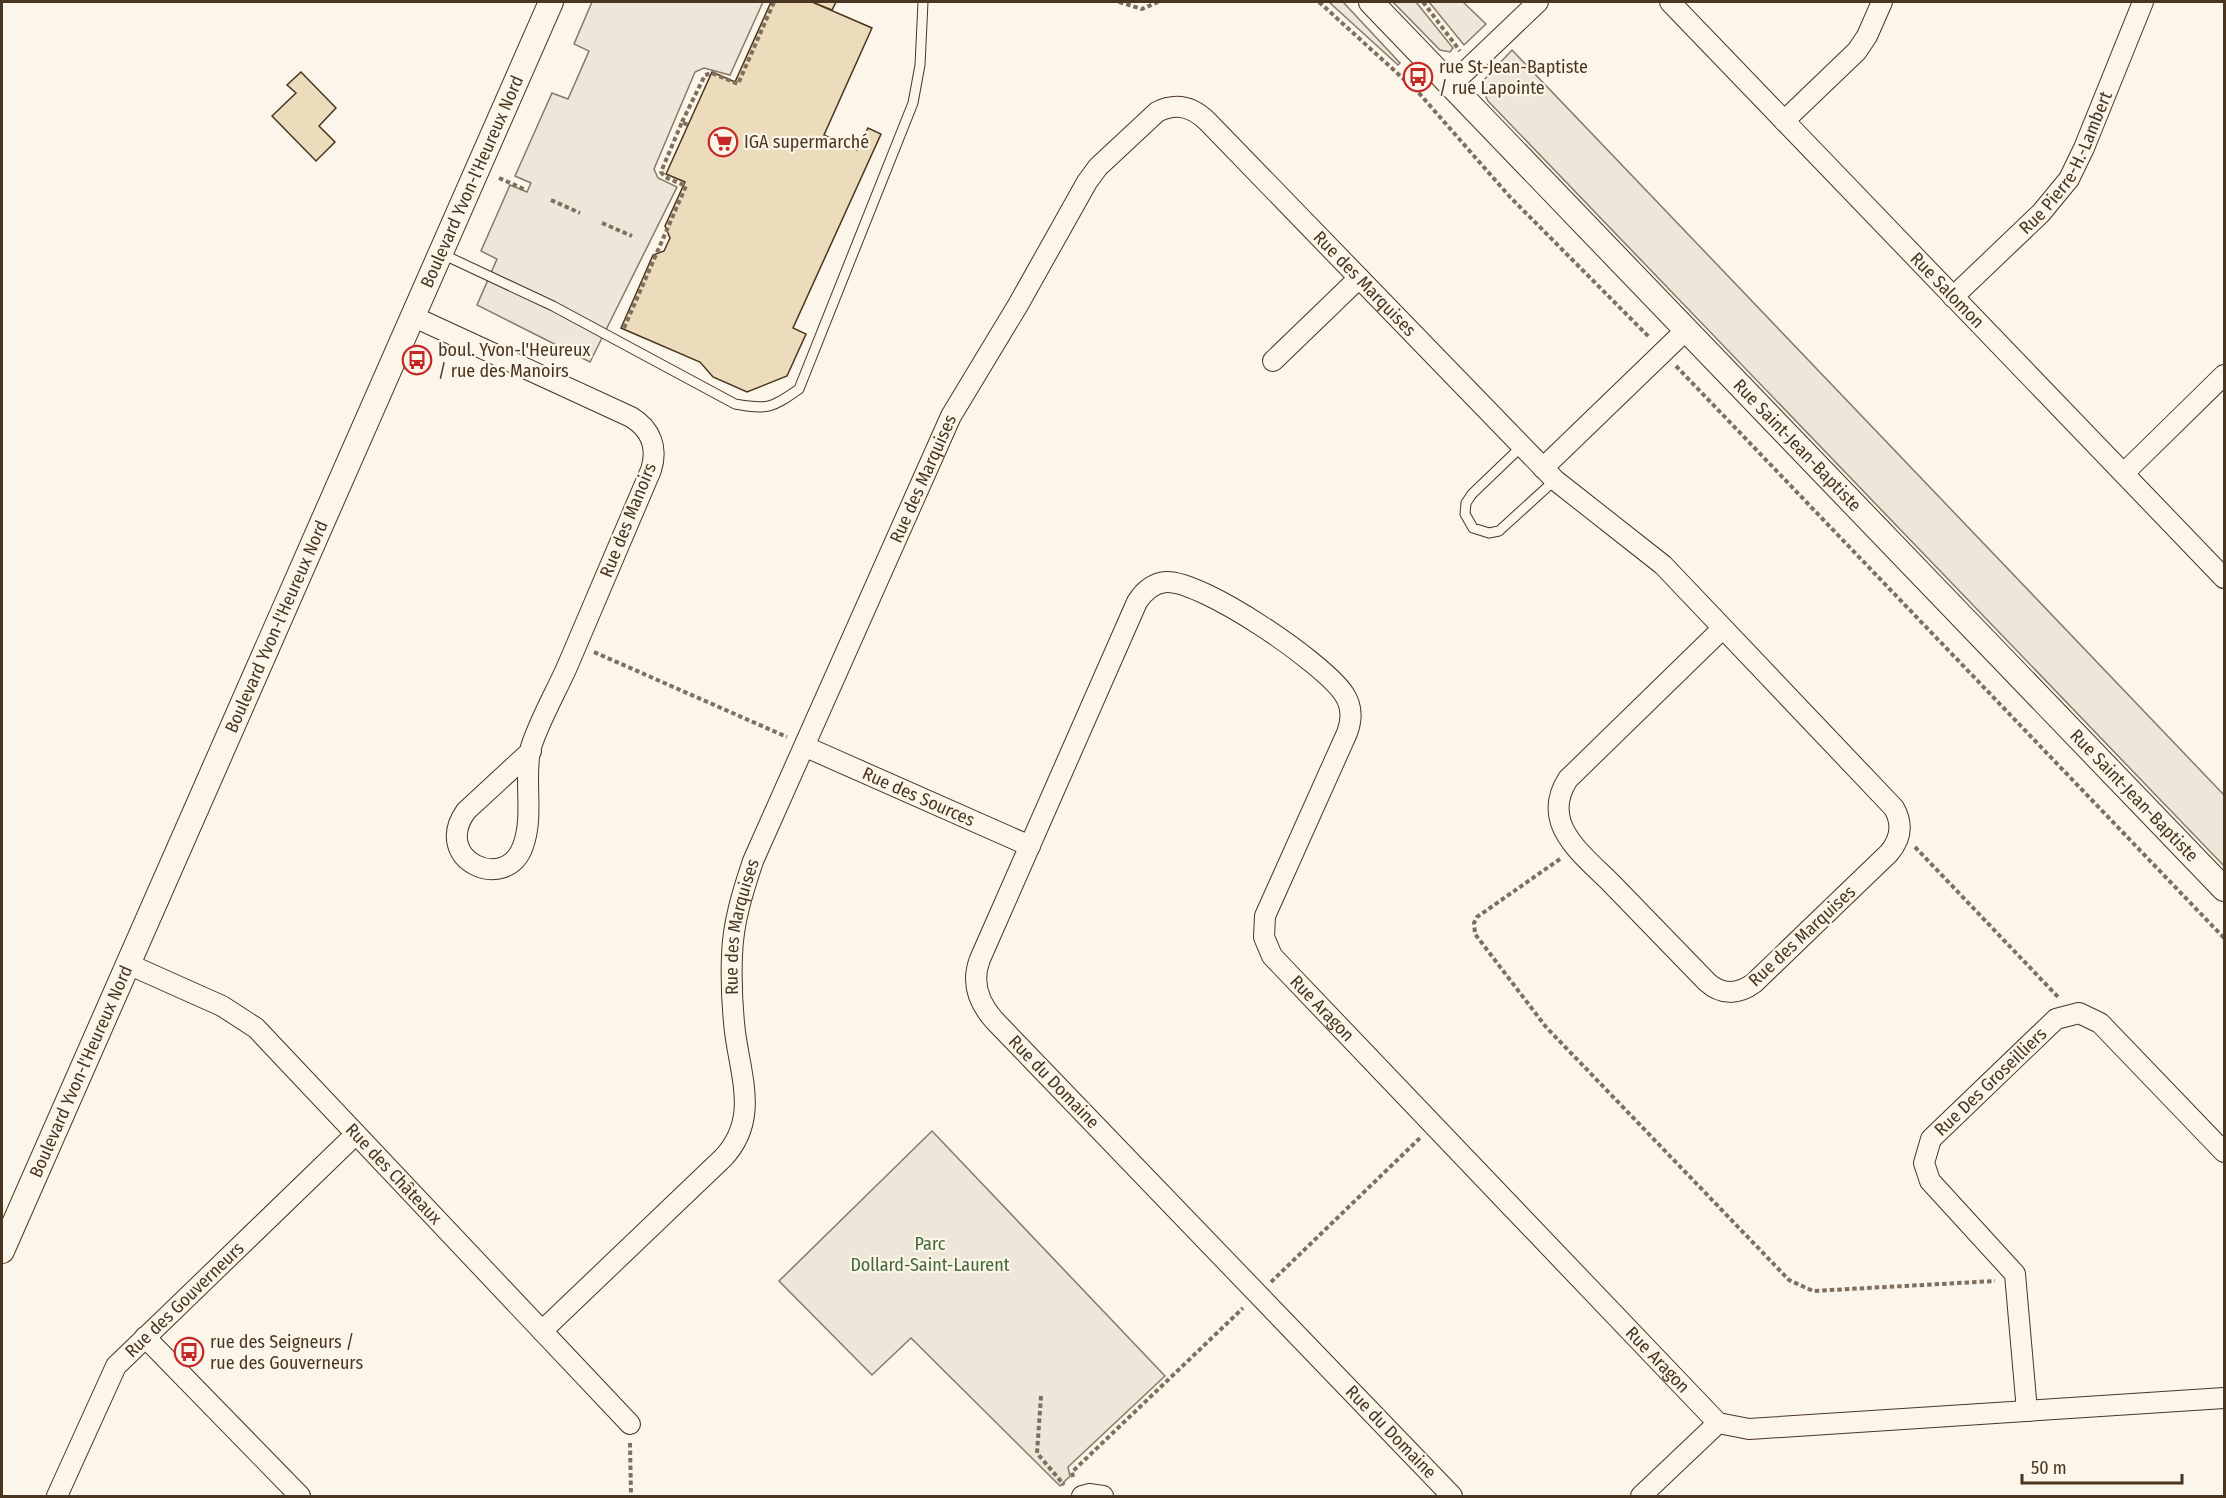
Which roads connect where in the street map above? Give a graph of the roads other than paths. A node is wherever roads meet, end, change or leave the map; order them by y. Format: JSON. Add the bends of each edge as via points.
{"nodes":[{"id":1,"x":551,"y":2,"type":"edge"},
{"id":2,"x":923,"y":2,"type":"edge"},
{"id":3,"x":1371,"y":2,"type":"edge"},
{"id":4,"x":1538,"y":2,"type":"edge"},
{"id":5,"x":1670,"y":2,"type":"edge"},
{"id":6,"x":1882,"y":2,"type":"edge"},
{"id":7,"x":2143,"y":2,"type":"edge"},
{"id":8,"x":1451,"y":85,"type":"junction"},
{"id":9,"x":1784,"y":121,"type":"junction"},
{"id":10,"x":440,"y":253,"type":"junction"},
{"id":11,"x":1359,"y":278,"type":"junction"},
{"id":12,"x":1953,"y":297,"type":"junction"},
{"id":13,"x":412,"y":316,"type":"junction"},
{"id":14,"x":1686,"y":330,"type":"junction"},
{"id":15,"x":1274,"y":361,"type":"dead end"},
{"id":16,"x":2224,"y":375,"type":"edge"},
{"id":17,"x":1522,"y":446,"type":"junction"},
{"id":18,"x":2124,"y":473,"type":"junction"},
{"id":19,"x":1549,"y":474,"type":"junction"},
{"id":20,"x":2224,"y":578,"type":"edge"},
{"id":21,"x":1161,"y":583,"type":"joint"},
{"id":22,"x":1722,"y":628,"type":"junction"},
{"id":23,"x":806,"y":747,"type":"junction"},
{"id":24,"x":531,"y":751,"type":"junction"},
{"id":25,"x":1030,"y":846,"type":"junction"},
{"id":26,"x":2224,"y":890,"type":"edge"},
{"id":27,"x":128,"y":964,"type":"junction"},
{"id":28,"x":356,"y":1134,"type":"junction"},
{"id":29,"x":2224,"y":1152,"type":"edge"},
{"id":30,"x":2,"y":1251,"type":"edge"},
{"id":31,"x":542,"y":1330,"type":"junction"},
{"id":32,"x":145,"y":1337,"type":"junction"},
{"id":33,"x":2224,"y":1398,"type":"edge"},
{"id":34,"x":2027,"y":1411,"type":"junction"},
{"id":35,"x":1718,"y":1423,"type":"junction"},
{"id":36,"x":630,"y":1424,"type":"road end"},
{"id":37,"x":57,"y":1497,"type":"edge"},
{"id":38,"x":300,"y":1497,"type":"edge"},
{"id":39,"x":1452,"y":1497,"type":"edge"},
{"id":40,"x":1641,"y":1497,"type":"edge"}],
"edges":[{"from":1,"to":10,"type":"street","name":"Boulevard Yvon-l'Heureux Nord"},
{"from":2,"to":10,"type":"lane","via":[[914,103],[799,389],[774,406],[735,404],[553,306]]},
{"from":3,"to":8,"type":"street","name":"Rue Saint-Jean-Baptiste"},
{"from":4,"to":8,"type":"street"},
{"from":5,"to":9,"type":"street","name":"Rue Salomon"},
{"from":6,"to":9,"type":"street","via":[[1857,51]]},
{"from":7,"to":12,"type":"street","name":"Rue Pierre-H.-Lambert","via":[[2069,179],[2041,213]]},
{"from":8,"to":14,"type":"street","name":"Rue Saint-Jean-Baptiste"},
{"from":9,"to":12,"type":"street","name":"Rue Salomon"},
{"from":10,"to":13,"type":"street","name":"Boulevard Yvon-l'Heureux Nord"},
{"from":11,"to":15,"type":"street"},
{"from":11,"to":17,"type":"street","name":"Rue des Marquises"},
{"from":11,"to":23,"type":"street","name":"Rue des Marquises","via":[[1199,113],[1175,107],[1152,116],[1087,182],[951,416]]},
{"from":12,"to":18,"type":"street","name":"Rue Salomon"},
{"from":13,"to":24,"type":"street","name":"Rue des Manoirs","via":[[632,417],[653,443],[655,457],[651,470]]},
{"from":13,"to":27,"type":"street","name":"Boulevard Yvon-l'Heureux Nord"},
{"from":14,"to":19,"type":"street"},
{"from":14,"to":26,"type":"street","name":"Rue Saint-Jean-Baptiste"},
{"from":16,"to":18,"type":"street"},
{"from":17,"to":19,"type":"street","name":"Rue des Marquises"},
{"from":17,"to":19,"type":"lane","via":[[1469,498],[1466,514],[1473,528],[1489,534],[1499,531]]},
{"from":18,"to":20,"type":"street","name":"Rue Salomon"},
{"from":19,"to":22,"type":"street","name":"Rue des Marquises","via":[[1658,561]]},
{"from":21,"to":25,"type":"street","name":"Rue du Domaine","via":[[1149,588],[1137,602]]},
{"from":21,"to":35,"type":"street","name":"Rue Aragon","via":[[1185,586],[1260,625],[1311,663],[1340,688],[1347,700],[1347,733],[1268,909],[1264,937],[1277,962]]},
{"from":22,"to":22,"type":"street","name":"Rue des Marquises","via":[[1582,764],[1559,799],[1560,821],[1577,847],[1707,982],[1717,990],[1730,992],[1754,983],[1889,853],[1900,831],[1899,819],[1890,804]]},
{"from":23,"to":25,"type":"street","name":"Rue des Sources"},
{"from":23,"to":31,"type":"street","name":"Rue des Marquises","via":[[753,861],[735,927],[732,1008],[747,1102],[739,1137],[723,1158]]},
{"from":24,"to":24,"type":"street","name":"Rue des Manoirs","via":[[459,821],[459,846],[471,865],[498,869],[522,851],[528,826]]},
{"from":25,"to":39,"type":"street","name":"Rue du Domaine","via":[[978,966],[976,989],[985,1010]]},
{"from":27,"to":28,"type":"street","name":"Rue des Châteaux","via":[[245,1019]]},
{"from":27,"to":30,"type":"street","name":"Boulevard Yvon-l'Heureux Nord"},
{"from":28,"to":31,"type":"street","name":"Rue des Châteaux"},
{"from":28,"to":32,"type":"street","name":"Rue des Gouverneurs"},
{"from":29,"to":34,"type":"street","name":"Rue Des Groseilliers","via":[[2100,1023],[2073,1013],[2050,1024],[1935,1134],[1925,1150],[1924,1163],[1930,1181],[2008,1265],[2016,1280]]},
{"from":31,"to":36,"type":"street","name":"Rue des Châteaux"},
{"from":32,"to":37,"type":"street","name":"Rue des Gouverneurs","via":[[112,1371]]},
{"from":32,"to":38,"type":"street"},
{"from":33,"to":34,"type":"street"},
{"from":34,"to":35,"type":"street","via":[[1749,1429]]},
{"from":35,"to":40,"type":"street"}]}
